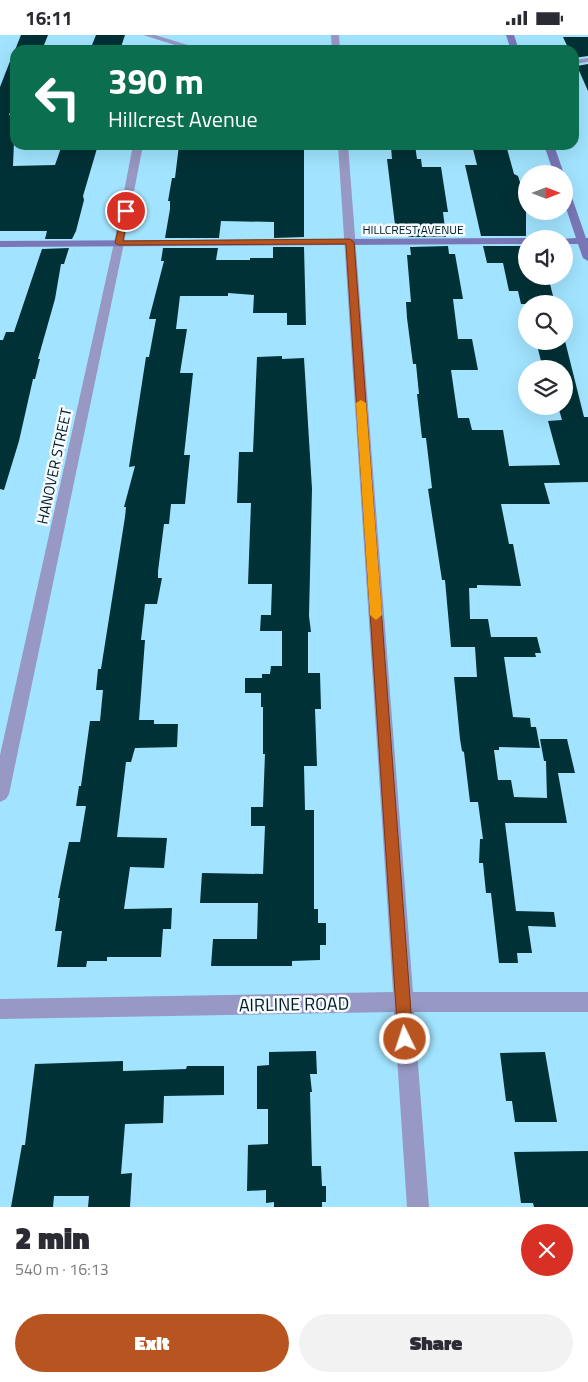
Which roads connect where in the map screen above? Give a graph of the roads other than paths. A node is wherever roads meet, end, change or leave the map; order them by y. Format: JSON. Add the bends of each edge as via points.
{"nodes":[{"id":1,"x":147,"y":35,"type":"edge"},
{"id":2,"x":160,"y":37,"type":"edge"},
{"id":3,"x":185,"y":45,"type":"edge"},
{"id":4,"x":137,"y":150,"type":"edge"},
{"id":5,"x":343,"y":150,"type":"edge"},
{"id":6,"x":550,"y":150,"type":"edge"},
{"id":7,"x":555,"y":165,"type":"edge"},
{"id":8,"x":573,"y":211,"type":"edge"},
{"id":9,"x":518,"y":241,"type":"edge"},
{"id":10,"x":585,"y":241,"type":"edge"},
{"id":11,"x":350,"y":242,"type":"junction"},
{"id":12,"x":119,"y":243,"type":"junction"},
{"id":13,"x":0,"y":244,"type":"edge"},
{"id":14,"x":588,"y":258,"type":"edge"},
{"id":15,"x":0,"y":794,"type":"edge"},
{"id":16,"x":403,"y":1002,"type":"junction"},
{"id":17,"x":588,"y":1002,"type":"edge"},
{"id":18,"x":0,"y":1009,"type":"edge"},
{"id":19,"x":418,"y":1207,"type":"edge"}],
"edges":[{"from":1,"to":2,"type":"street"},
{"from":2,"to":3,"type":"street"},
{"from":4,"to":12,"type":"street","name":"HANOVER STREET"},
{"from":5,"to":11,"type":"street"},
{"from":6,"to":7,"type":"street"},
{"from":8,"to":10,"type":"street"},
{"from":9,"to":11,"type":"street","name":"HILLCREST AVENUE"},
{"from":10,"to":14,"type":"street"},
{"from":11,"to":12,"type":"street","name":"HILLCREST AVENUE"},
{"from":11,"to":16,"type":"street"},
{"from":12,"to":13,"type":"street","name":"HILLCREST AVENUE"},
{"from":12,"to":15,"type":"street","name":"HANOVER STREET"},
{"from":16,"to":17,"type":"street","name":"AIRLINE ROAD"},
{"from":16,"to":18,"type":"street","name":"AIRLINE ROAD"},
{"from":16,"to":19,"type":"street"}]}
